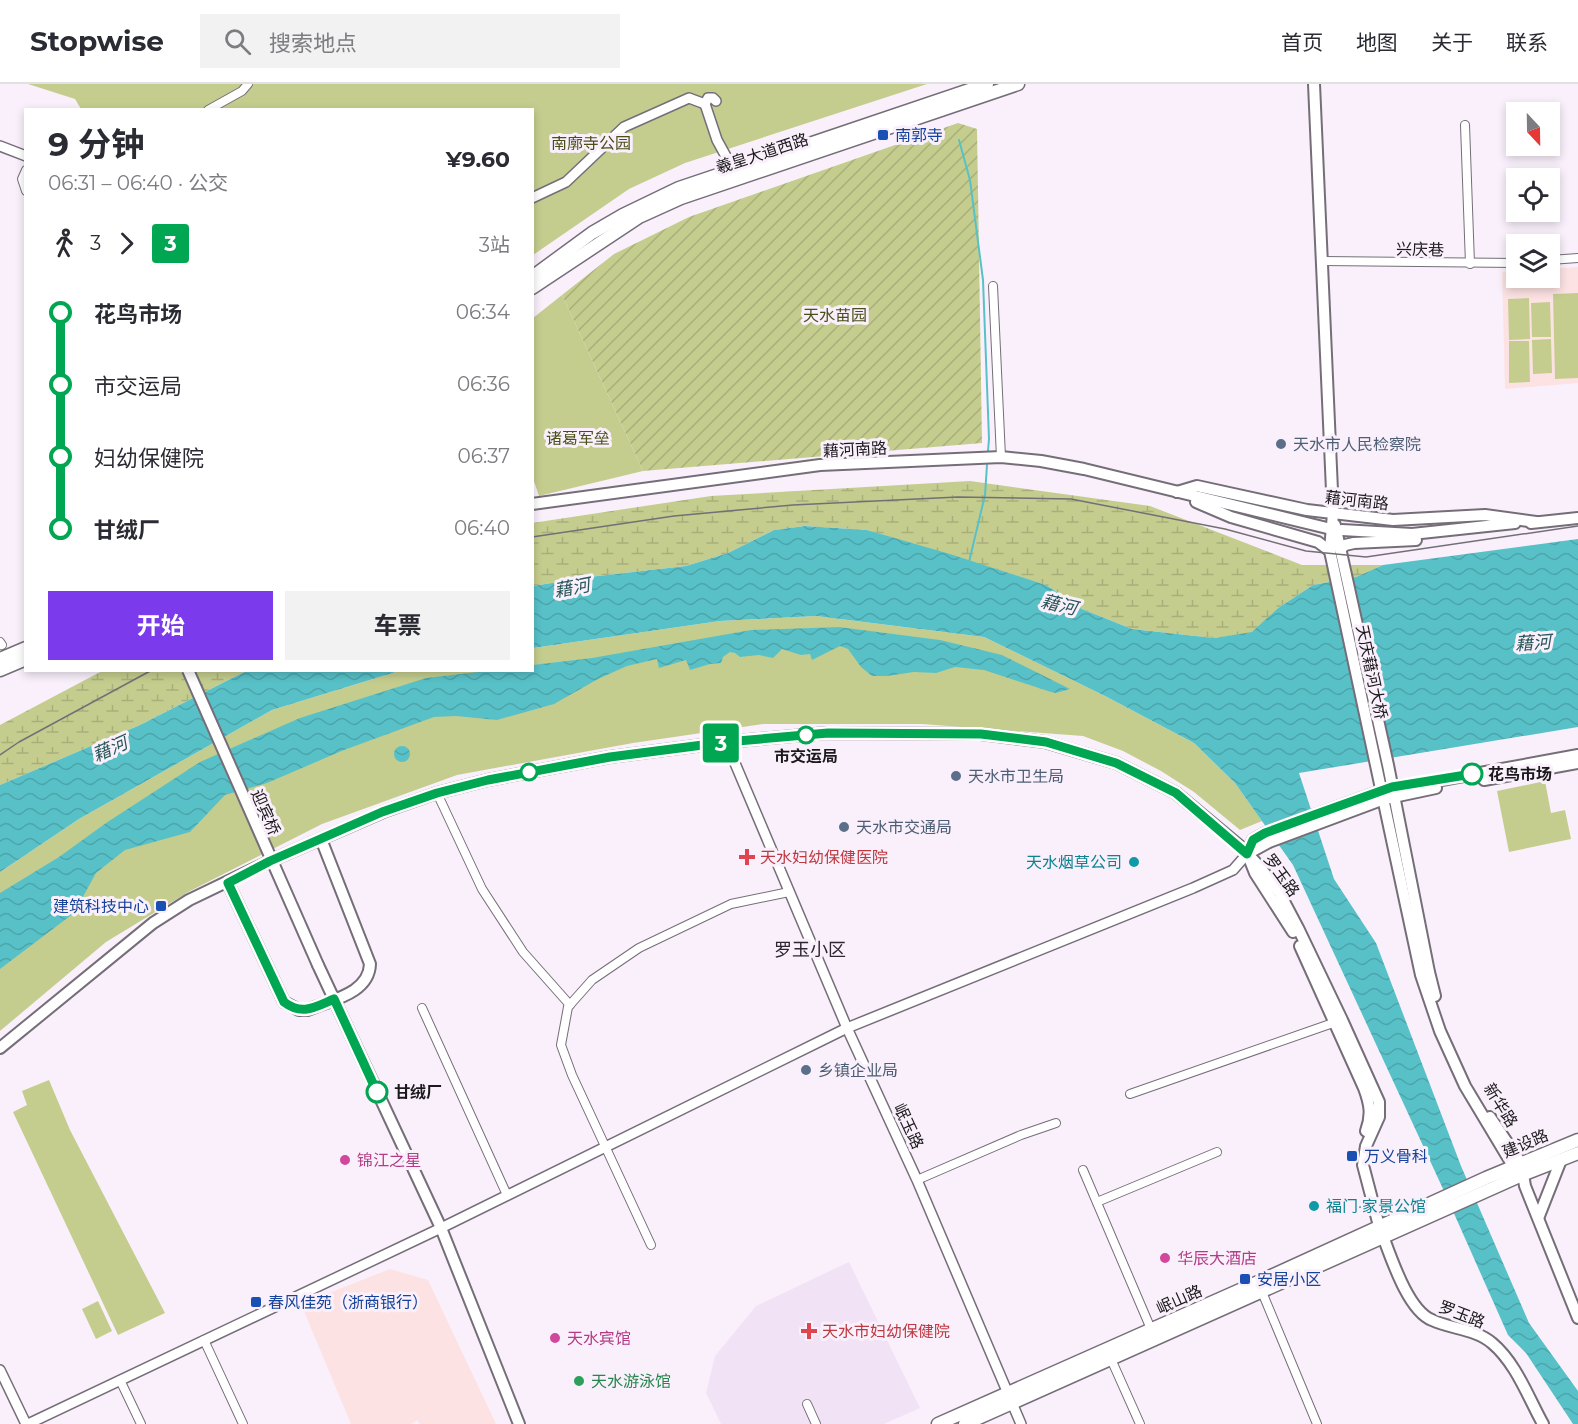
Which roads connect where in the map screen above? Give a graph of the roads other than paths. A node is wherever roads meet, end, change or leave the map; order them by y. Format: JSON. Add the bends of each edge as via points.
{"nodes":[{"id":1,"x":248,"y":84,"type":"edge"},
{"id":2,"x":987,"y":84,"type":"edge"},
{"id":3,"x":1018,"y":84,"type":"edge"},
{"id":4,"x":1314,"y":84,"type":"edge"},
{"id":5,"x":716,"y":101,"type":"dead end"},
{"id":6,"x":705,"y":104,"type":"junction"},
{"id":7,"x":212,"y":108,"type":"edge"},
{"id":8,"x":1465,"y":125,"type":"dead end"},
{"id":9,"x":0,"y":146,"type":"edge"},
{"id":10,"x":24,"y":155,"type":"edge"},
{"id":11,"x":732,"y":170,"type":"junction"},
{"id":12,"x":534,"y":197,"type":"edge"},
{"id":13,"x":1578,"y":258,"type":"edge"},
{"id":14,"x":1560,"y":259,"type":"edge"},
{"id":15,"x":1322,"y":261,"type":"junction"},
{"id":16,"x":1506,"y":263,"type":"edge"},
{"id":17,"x":1470,"y":264,"type":"junction"},
{"id":18,"x":534,"y":276,"type":"edge"},
{"id":19,"x":993,"y":286,"type":"dead end"},
{"id":20,"x":534,"y":287,"type":"edge"},
{"id":21,"x":1001,"y":457,"type":"junction"},
{"id":22,"x":1177,"y":492,"type":"junction"},
{"id":23,"x":534,"y":504,"type":"edge"},
{"id":24,"x":1333,"y":513,"type":"junction"},
{"id":25,"x":1578,"y":518,"type":"edge"},
{"id":26,"x":1536,"y":522,"type":"junction"},
{"id":27,"x":1508,"y":524,"type":"junction"},
{"id":28,"x":1327,"y":528,"type":"dead end"},
{"id":29,"x":1342,"y":530,"type":"dead end"},
{"id":30,"x":1335,"y":550,"type":"junction"},
{"id":31,"x":24,"y":649,"type":"edge"},
{"id":32,"x":0,"y":659,"type":"edge"},
{"id":33,"x":24,"y":660,"type":"edge"},
{"id":34,"x":0,"y":670,"type":"edge"},
{"id":35,"x":189,"y":672,"type":"edge"},
{"id":36,"x":726,"y":742,"type":"junction"},
{"id":37,"x":1578,"y":755,"type":"edge"},
{"id":38,"x":1578,"y":763,"type":"edge"},
{"id":39,"x":437,"y":793,"type":"junction"},
{"id":40,"x":1388,"y":793,"type":"junction"},
{"id":41,"x":321,"y":839,"type":"junction"},
{"id":42,"x":1247,"y":854,"type":"junction"},
{"id":43,"x":228,"y":883,"type":"junction"},
{"id":44,"x":789,"y":892,"type":"junction"},
{"id":45,"x":334,"y":999,"type":"junction"},
{"id":46,"x":570,"y":1005,"type":"junction"},
{"id":47,"x":422,"y":1008,"type":"dead end"},
{"id":48,"x":1334,"y":1023,"type":"junction"},
{"id":49,"x":847,"y":1028,"type":"junction"},
{"id":50,"x":0,"y":1048,"type":"edge"},
{"id":51,"x":1130,"y":1094,"type":"dead end"},
{"id":52,"x":1056,"y":1123,"type":"dead end"},
{"id":53,"x":1578,"y":1140,"type":"edge"},
{"id":54,"x":606,"y":1148,"type":"junction"},
{"id":55,"x":1217,"y":1152,"type":"dead end"},
{"id":56,"x":1578,"y":1153,"type":"edge"},
{"id":57,"x":1561,"y":1160,"type":"junction"},
{"id":58,"x":1518,"y":1168,"type":"junction"},
{"id":59,"x":1083,"y":1170,"type":"dead end"},
{"id":60,"x":917,"y":1180,"type":"junction"},
{"id":61,"x":507,"y":1196,"type":"junction"},
{"id":62,"x":1097,"y":1202,"type":"junction"},
{"id":63,"x":1432,"y":1202,"type":"joint"},
{"id":64,"x":1539,"y":1216,"type":"junction"},
{"id":65,"x":441,"y":1228,"type":"junction"},
{"id":66,"x":1381,"y":1232,"type":"junction"},
{"id":67,"x":651,"y":1245,"type":"dead end"},
{"id":68,"x":1262,"y":1292,"type":"junction"},
{"id":69,"x":1578,"y":1316,"type":"edge"},
{"id":70,"x":1151,"y":1329,"type":"junction"},
{"id":71,"x":204,"y":1340,"type":"junction"},
{"id":72,"x":1111,"y":1359,"type":"junction"},
{"id":73,"x":0,"y":1370,"type":"edge"},
{"id":74,"x":120,"y":1380,"type":"junction"},
{"id":75,"x":1010,"y":1398,"type":"junction"},
{"id":76,"x":807,"y":1404,"type":"dead end"},
{"id":77,"x":27,"y":1424,"type":"edge"},
{"id":78,"x":141,"y":1424,"type":"edge"},
{"id":79,"x":243,"y":1424,"type":"edge"},
{"id":80,"x":519,"y":1424,"type":"edge"},
{"id":81,"x":816,"y":1424,"type":"edge"},
{"id":82,"x":938,"y":1424,"type":"edge"},
{"id":83,"x":965,"y":1424,"type":"edge"},
{"id":84,"x":1021,"y":1424,"type":"edge"},
{"id":85,"x":1140,"y":1424,"type":"edge"},
{"id":86,"x":1317,"y":1424,"type":"edge"},
{"id":87,"x":1543,"y":1424,"type":"edge"}],
"edges":[{"from":1,"to":7,"type":"street"},
{"from":2,"to":11,"type":"main road","name":"羲皇大道西路"},
{"from":3,"to":11,"type":"main road","name":"羲皇大道西路"},
{"from":4,"to":15,"type":"main road","name":"天庆藉河大桥"},
{"from":5,"to":6,"type":"street","via":[[708,99]]},
{"from":6,"to":11,"type":"street"},
{"from":6,"to":12,"type":"street","via":[[689,98],[624,127],[566,182]]},
{"from":8,"to":17,"type":"street"},
{"from":9,"to":10,"type":"street"},
{"from":11,"to":18,"type":"main road","name":"羲皇大道西路","via":[[679,188],[623,215]]},
{"from":11,"to":20,"type":"main road","name":"羲皇大道西路","via":[[639,217]]},
{"from":13,"to":14,"type":"street"},
{"from":15,"to":17,"type":"street","name":"兴庆巷"},
{"from":15,"to":24,"type":"main road","name":"天庆藉河大桥"},
{"from":16,"to":17,"type":"street","name":"兴庆巷"},
{"from":19,"to":21,"type":"street"},
{"from":21,"to":22,"type":"main road","name":"藉河南路","via":[[1084,469]]},
{"from":21,"to":23,"type":"main road","name":"藉河南路","via":[[820,465]]},
{"from":22,"to":24,"type":"main road","name":"藉河南路","via":[[1197,486]]},
{"from":22,"to":28,"type":"main road","name":"藉河南路"},
{"from":22,"to":30,"type":"main road","name":"藉河南路","via":[[1231,517]]},
{"from":24,"to":26,"type":"main road","name":"藉河南路","via":[[1393,519],[1485,515]]},
{"from":24,"to":30,"type":"main road","name":"天庆藉河大桥"},
{"from":25,"to":26,"type":"main road","name":"藉河南路"},
{"from":26,"to":27,"type":"main road","name":"藉河南路"},
{"from":27,"to":29,"type":"main road","name":"藉河南路","via":[[1412,534]]},
{"from":27,"to":30,"type":"main road","name":"藉河南路","via":[[1489,531],[1354,543]]},
{"from":30,"to":40,"type":"main road","name":"天庆藉河大桥"},
{"from":31,"to":32,"type":"main road"},
{"from":33,"to":34,"type":"main road"},
{"from":35,"to":45,"type":"main road","name":"迎宾桥","bridge":true},
{"from":36,"to":39,"type":"main road","via":[[610,757]]},
{"from":36,"to":42,"type":"main road","via":[[828,733],[981,734],[1046,742],[1116,763],[1176,793]]},
{"from":36,"to":44,"type":"street","name":"岷玉路"},
{"from":37,"to":40,"type":"main road"},
{"from":38,"to":40,"type":"main road"},
{"from":39,"to":41,"type":"main road"},
{"from":39,"to":46,"type":"street","via":[[482,889],[523,952]]},
{"from":40,"to":42,"type":"main road","via":[[1267,837]]},
{"from":40,"to":58,"type":"main road","name":"新华路","via":[[1445,1031]]},
{"from":41,"to":43,"type":"main road"},
{"from":41,"to":45,"type":"main road","via":[[370,964],[363,985]]},
{"from":42,"to":48,"type":"main road","name":"罗玉路","via":[[1293,930]]},
{"from":42,"to":49,"type":"street","via":[[1233,870],[1193,888]]},
{"from":42,"to":66,"type":"main road","name":"罗玉路","via":[[1279,892],[1379,1102],[1379,1117],[1366,1146],[1363,1165]]},
{"from":43,"to":45,"type":"main road","via":[[284,1002],[308,1010]]},
{"from":43,"to":50,"type":"main road","via":[[189,900],[153,923]]},
{"from":44,"to":46,"type":"street","via":[[731,904],[639,948],[592,980]]},
{"from":44,"to":49,"type":"street","name":"岷玉路"},
{"from":45,"to":65,"type":"main road","name":"迎宾桥"},
{"from":46,"to":54,"type":"street","via":[[561,1046]]},
{"from":47,"to":61,"type":"street"},
{"from":48,"to":51,"type":"street"},
{"from":48,"to":66,"type":"main road","name":"罗玉路","via":[[1370,1105],[1357,1170],[1367,1205]]},
{"from":49,"to":54,"type":"street"},
{"from":49,"to":60,"type":"street","name":"岷玉路"},
{"from":52,"to":60,"type":"street"},
{"from":53,"to":58,"type":"main road","name":"建设路"},
{"from":54,"to":61,"type":"street"},
{"from":54,"to":67,"type":"street"},
{"from":55,"to":62,"type":"street"},
{"from":56,"to":57,"type":"main road","name":"建设路"},
{"from":57,"to":58,"type":"main road","name":"建设路"},
{"from":57,"to":64,"type":"main road"},
{"from":58,"to":63,"type":"main road","name":"建设路"},
{"from":58,"to":64,"type":"main road","name":"新华路"},
{"from":58,"to":66,"type":"main road","name":"建设路","via":[[1490,1191],[1438,1214]]},
{"from":59,"to":62,"type":"street"},
{"from":60,"to":75,"type":"street","name":"岷玉路"},
{"from":61,"to":65,"type":"street"},
{"from":62,"to":70,"type":"street"},
{"from":63,"to":66,"type":"main road","name":"岷山路"},
{"from":64,"to":69,"type":"main road"},
{"from":65,"to":71,"type":"street"},
{"from":65,"to":80,"type":"main road","name":"迎宾桥"},
{"from":66,"to":68,"type":"main road","name":"岷山路"},
{"from":66,"to":70,"type":"main road","name":"岷山路"},
{"from":66,"to":87,"type":"main road","name":"罗玉路","via":[[1394,1269],[1418,1309],[1431,1320],[1490,1341],[1507,1358]]},
{"from":68,"to":72,"type":"main road","name":"岷山路"},
{"from":68,"to":86,"type":"street"},
{"from":70,"to":75,"type":"main road","name":"岷山路"},
{"from":71,"to":74,"type":"street"},
{"from":71,"to":79,"type":"street"},
{"from":72,"to":75,"type":"main road","name":"岷山路"},
{"from":72,"to":85,"type":"street"},
{"from":73,"to":77,"type":"street"},
{"from":74,"to":77,"type":"street"},
{"from":74,"to":78,"type":"street"},
{"from":75,"to":82,"type":"main road","name":"岷山路"},
{"from":75,"to":83,"type":"main road","name":"岷山路"},
{"from":75,"to":84,"type":"street","name":"岷玉路"},
{"from":76,"to":81,"type":"street"}]}
